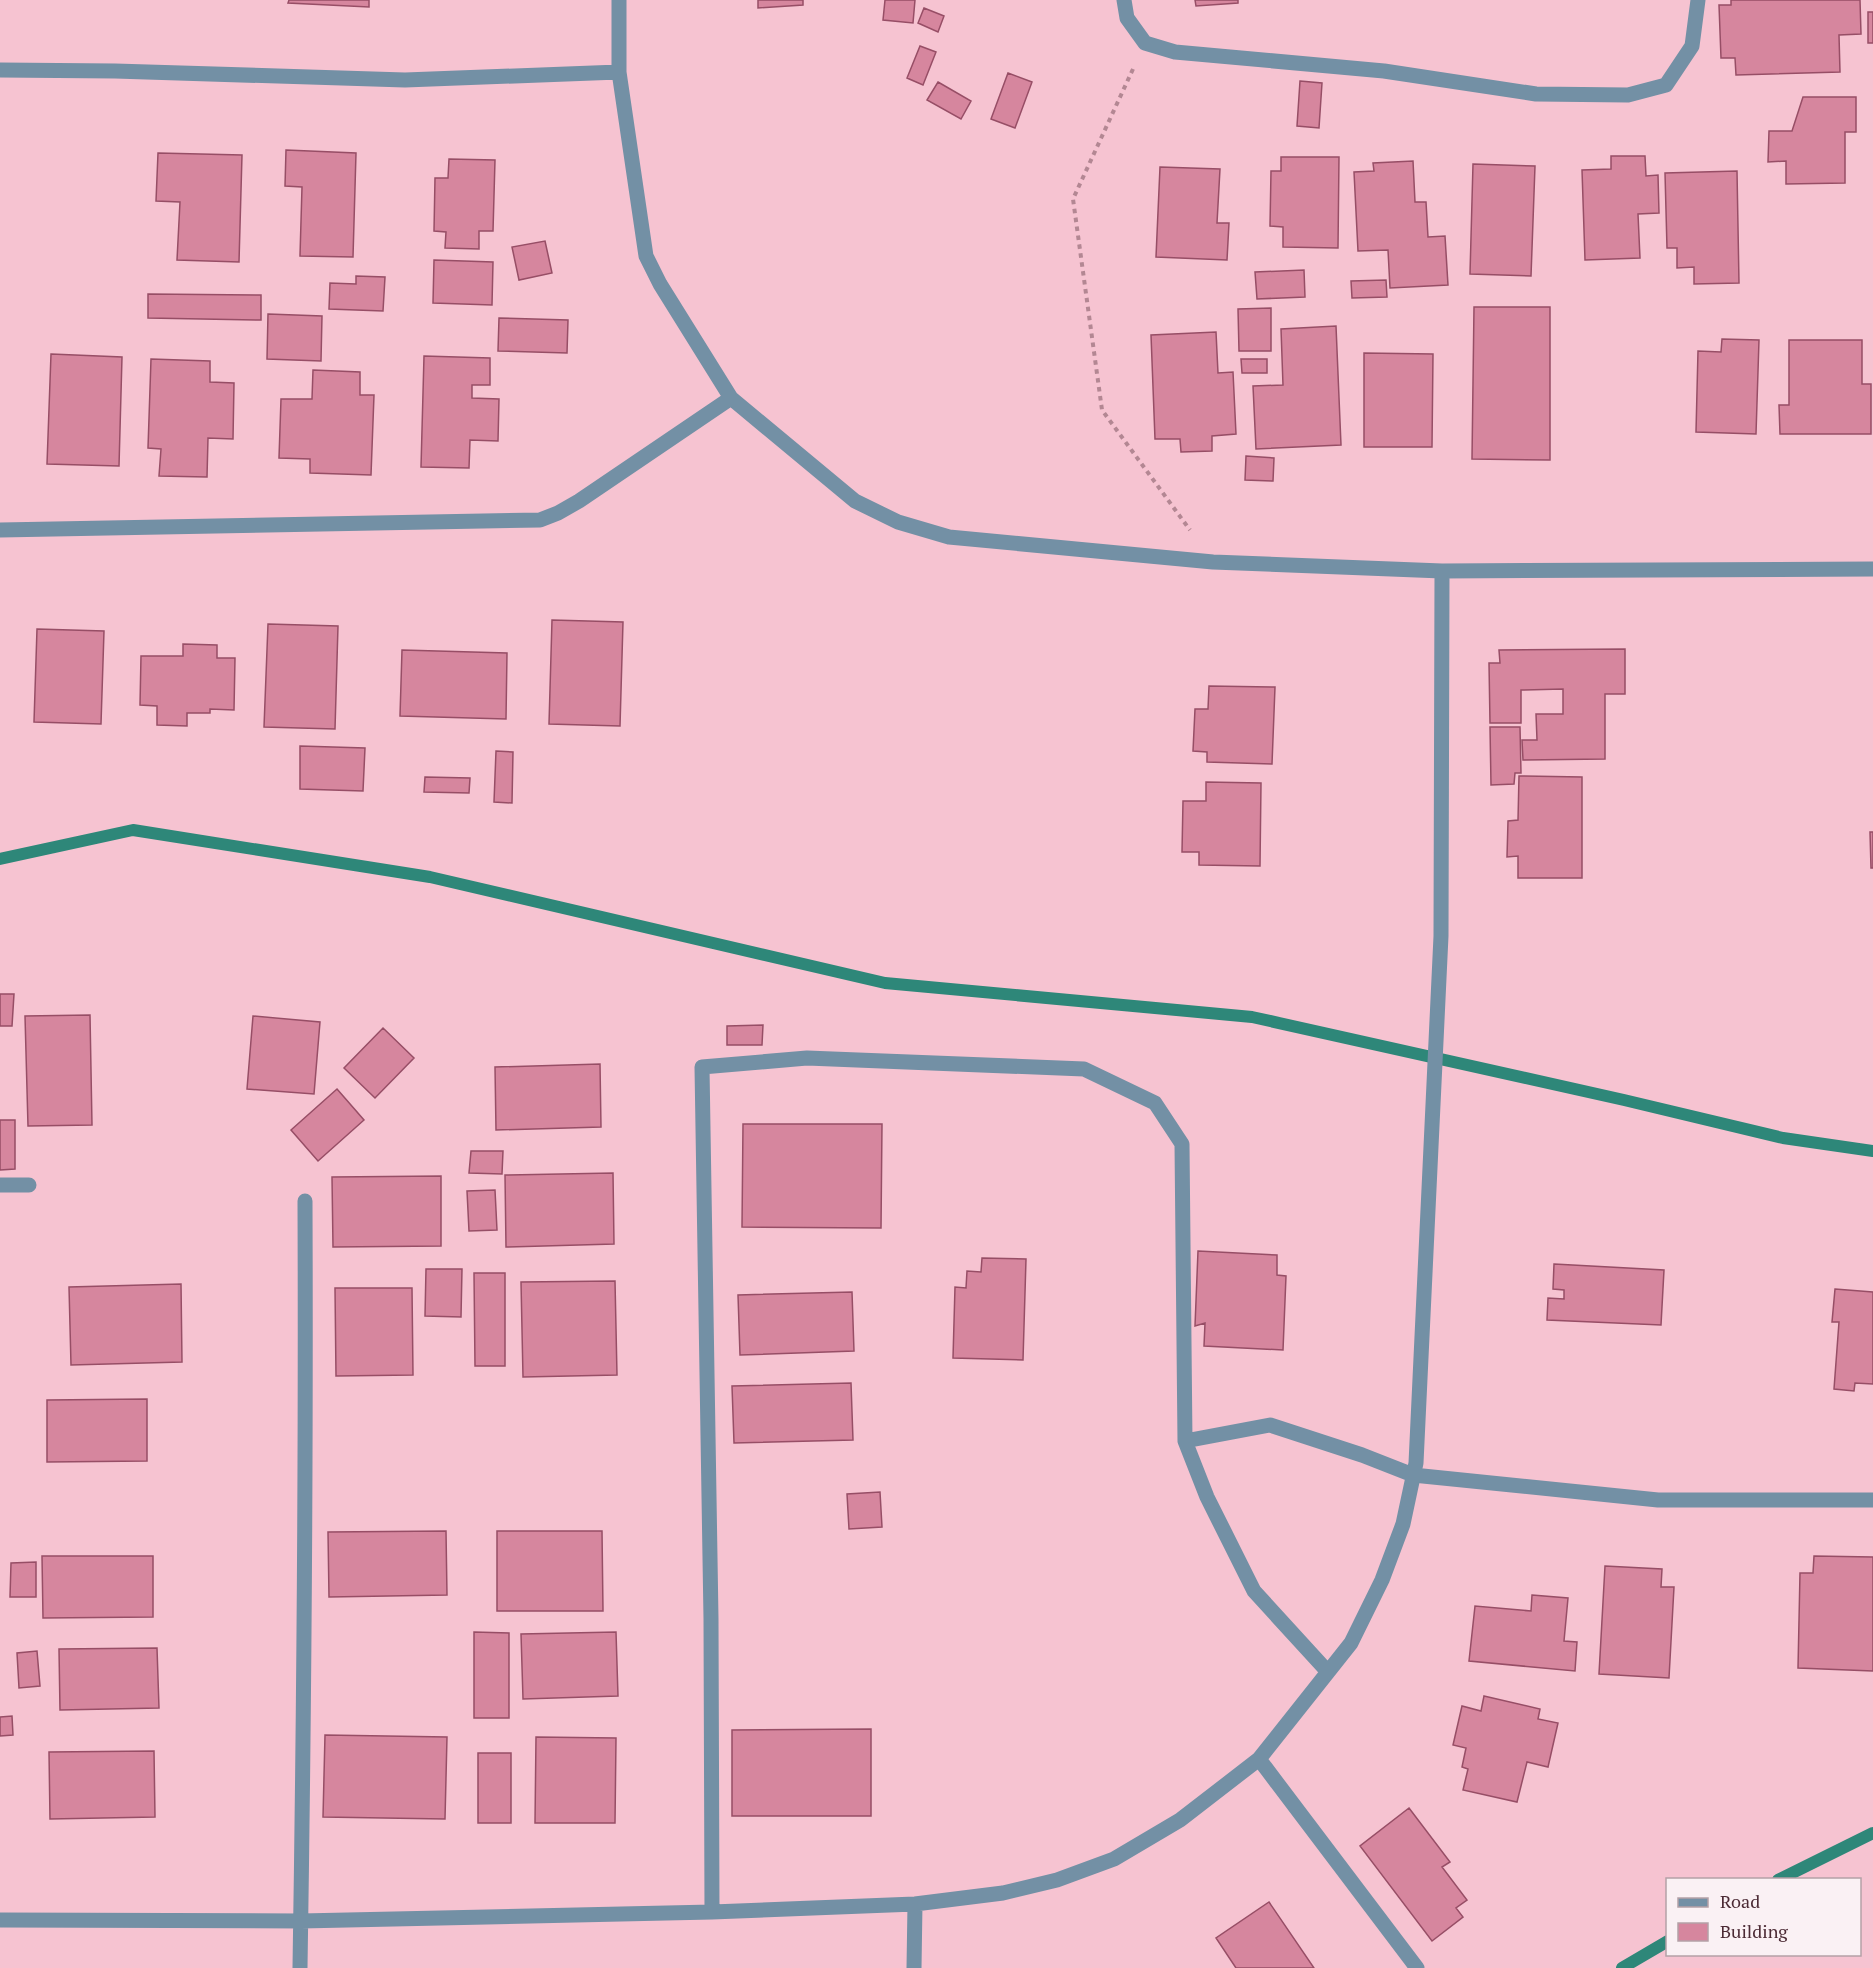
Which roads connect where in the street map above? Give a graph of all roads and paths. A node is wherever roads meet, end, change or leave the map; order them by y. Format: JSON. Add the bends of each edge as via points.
{"nodes":[{"id":1,"x":619,"y":0,"type":"edge"},
{"id":2,"x":1124,"y":0,"type":"edge"},
{"id":3,"x":1698,"y":0,"type":"edge"},
{"id":4,"x":1145,"y":44,"type":"junction"},
{"id":5,"x":0,"y":70,"type":"edge"},
{"id":6,"x":619,"y":72,"type":"junction"},
{"id":7,"x":731,"y":398,"type":"junction"},
{"id":8,"x":0,"y":530,"type":"edge"},
{"id":9,"x":1213,"y":562,"type":"junction"},
{"id":10,"x":1873,"y":569,"type":"edge"},
{"id":11,"x":1442,"y":571,"type":"junction"},
{"id":12,"x":0,"y":1185,"type":"edge"},
{"id":13,"x":29,"y":1185,"type":"dead end"},
{"id":14,"x":304,"y":1201,"type":"dead end"},
{"id":15,"x":1185,"y":1441,"type":"junction"},
{"id":16,"x":1413,"y":1475,"type":"junction"},
{"id":17,"x":1873,"y":1500,"type":"edge"},
{"id":18,"x":1328,"y":1672,"type":"junction"},
{"id":19,"x":1259,"y":1759,"type":"junction"},
{"id":20,"x":915,"y":1904,"type":"junction"},
{"id":21,"x":712,"y":1912,"type":"junction"},
{"id":22,"x":0,"y":1920,"type":"edge"},
{"id":23,"x":301,"y":1921,"type":"junction"},
{"id":24,"x":300,"y":1968,"type":"edge"},
{"id":25,"x":914,"y":1968,"type":"edge"},
{"id":26,"x":1417,"y":1968,"type":"edge"}],
"edges":[{"from":1,"to":6,"type":"street"},
{"from":2,"to":4,"type":"street","via":[[1127,18]]},
{"from":3,"to":4,"type":"street","via":[[1692,46],[1666,85],[1628,95],[1536,94],[1384,71],[1175,52]]},
{"from":4,"to":9,"type":"path","via":[[1073,199],[1102,410]]},
{"from":5,"to":6,"type":"street","via":[[405,80]]},
{"from":6,"to":7,"type":"street","via":[[646,256]]},
{"from":7,"to":8,"type":"street","via":[[579,501],[540,520]]},
{"from":7,"to":9,"type":"street","via":[[855,501],[898,522],[949,537]]},
{"from":9,"to":11,"type":"street"},
{"from":10,"to":11,"type":"street"},
{"from":11,"to":16,"type":"street","via":[[1441,936]]},
{"from":12,"to":13,"type":"street"},
{"from":14,"to":23,"type":"street","via":[[306,1515]]},
{"from":15,"to":16,"type":"street","via":[[1270,1425]]},
{"from":15,"to":18,"type":"street","via":[[1207,1497],[1254,1591]]},
{"from":15,"to":21,"type":"street","via":[[1182,1143],[1155,1103],[1084,1069],[807,1058],[702,1067]]},
{"from":16,"to":17,"type":"street","via":[[1658,1500]]},
{"from":16,"to":18,"type":"street","via":[[1403,1524],[1382,1580],[1351,1643]]},
{"from":18,"to":19,"type":"street"},
{"from":19,"to":20,"type":"street","via":[[1180,1820],[1114,1859],[1057,1880],[1003,1893]]},
{"from":19,"to":26,"type":"street"},
{"from":20,"to":21,"type":"street"},
{"from":20,"to":25,"type":"street"},
{"from":21,"to":23,"type":"street"},
{"from":22,"to":23,"type":"street"},
{"from":23,"to":24,"type":"street"}]}
